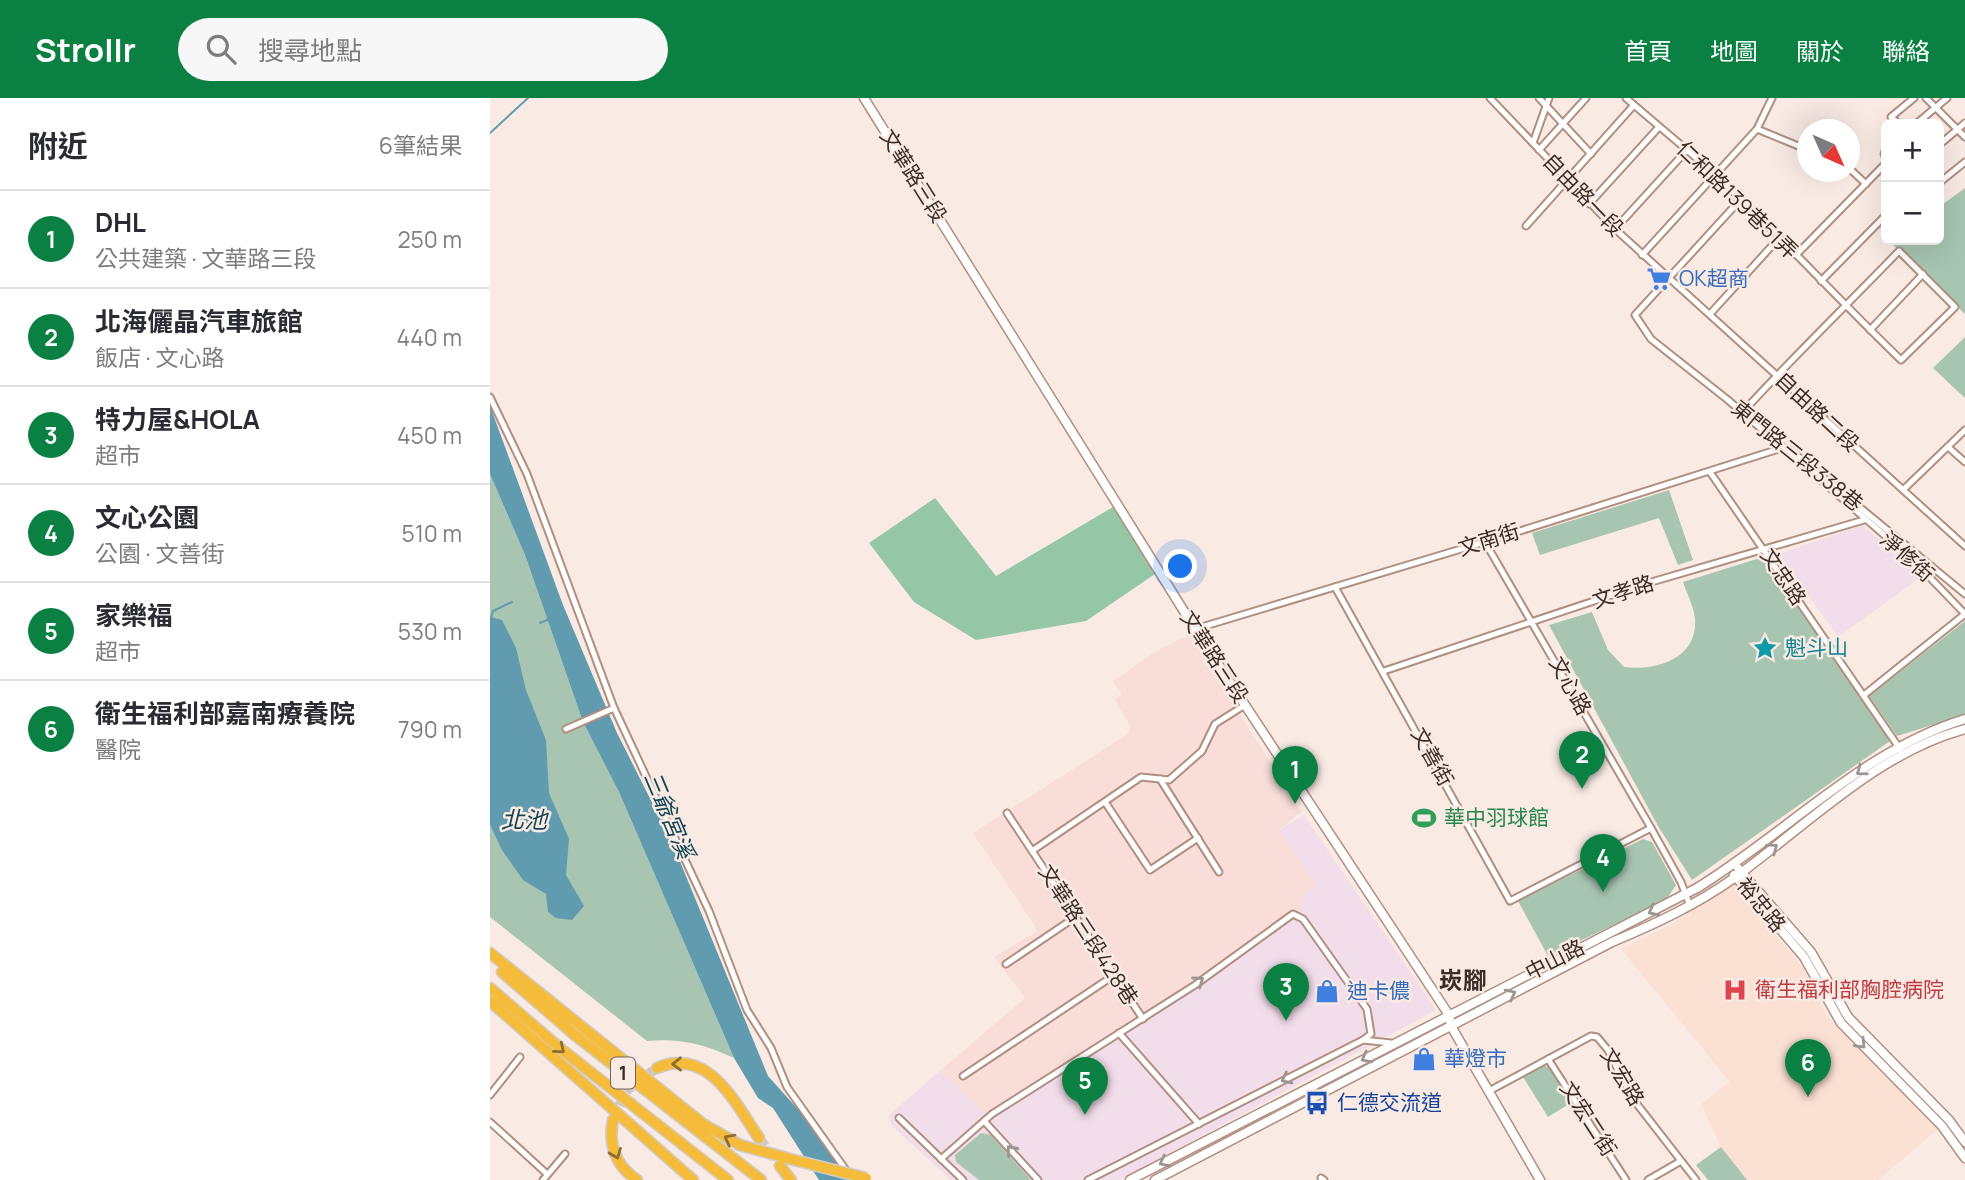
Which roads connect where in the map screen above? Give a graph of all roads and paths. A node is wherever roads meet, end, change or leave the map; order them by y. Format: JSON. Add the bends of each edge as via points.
{"nodes":[{"id":1,"x":864,"y":98,"type":"edge"},
{"id":2,"x":1490,"y":98,"type":"edge"},
{"id":3,"x":1539,"y":98,"type":"edge"},
{"id":4,"x":1549,"y":98,"type":"edge"},
{"id":5,"x":1586,"y":98,"type":"edge"},
{"id":6,"x":1626,"y":98,"type":"edge"},
{"id":7,"x":1772,"y":98,"type":"edge"},
{"id":8,"x":1914,"y":98,"type":"edge"},
{"id":9,"x":1926,"y":98,"type":"edge"},
{"id":10,"x":1947,"y":98,"type":"edge"},
{"id":11,"x":1634,"y":105,"type":"junction"},
{"id":12,"x":1546,"y":106,"type":"junction"},
{"id":13,"x":1936,"y":108,"type":"junction"},
{"id":14,"x":1893,"y":119,"type":"edge"},
{"id":15,"x":1922,"y":119,"type":"edge"},
{"id":16,"x":1965,"y":123,"type":"edge"},
{"id":17,"x":1564,"y":124,"type":"junction"},
{"id":18,"x":1659,"y":127,"type":"junction"},
{"id":19,"x":1757,"y":129,"type":"junction"},
{"id":20,"x":1957,"y":129,"type":"junction"},
{"id":21,"x":1965,"y":137,"type":"edge"},
{"id":22,"x":1944,"y":141,"type":"edge"},
{"id":23,"x":1533,"y":143,"type":"junction"},
{"id":24,"x":1797,"y":145,"type":"edge"},
{"id":25,"x":1539,"y":150,"type":"junction"},
{"id":26,"x":1686,"y":150,"type":"junction"},
{"id":27,"x":1591,"y":154,"type":"junction"},
{"id":28,"x":1965,"y":162,"type":"edge"},
{"id":29,"x":1881,"y":168,"type":"edge"},
{"id":30,"x":1714,"y":174,"type":"junction"},
{"id":31,"x":1860,"y":178,"type":"edge"},
{"id":32,"x":1567,"y":182,"type":"junction"},
{"id":33,"x":1940,"y":182,"type":"edge"},
{"id":34,"x":1866,"y":184,"type":"junction"},
{"id":35,"x":1741,"y":199,"type":"junction"},
{"id":36,"x":1589,"y":204,"type":"junction"},
{"id":37,"x":1881,"y":220,"type":"edge"},
{"id":38,"x":1527,"y":226,"type":"dead end"},
{"id":39,"x":1615,"y":229,"type":"junction"},
{"id":40,"x":1779,"y":238,"type":"junction"},
{"id":41,"x":1642,"y":255,"type":"junction"},
{"id":42,"x":1796,"y":255,"type":"junction"},
{"id":43,"x":1923,"y":274,"type":"junction"},
{"id":44,"x":1669,"y":278,"type":"junction"},
{"id":45,"x":1821,"y":281,"type":"junction"},
{"id":46,"x":1845,"y":306,"type":"junction"},
{"id":47,"x":1710,"y":314,"type":"junction"},
{"id":48,"x":1870,"y":330,"type":"junction"},
{"id":49,"x":1777,"y":375,"type":"junction"},
{"id":50,"x":490,"y":397,"type":"edge"},
{"id":51,"x":1742,"y":413,"type":"junction"},
{"id":52,"x":1965,"y":430,"type":"edge"},
{"id":53,"x":1948,"y":447,"type":"junction"},
{"id":54,"x":1782,"y":448,"type":"junction"},
{"id":55,"x":1965,"y":462,"type":"edge"},
{"id":56,"x":1710,"y":472,"type":"junction"},
{"id":57,"x":1904,"y":489,"type":"junction"},
{"id":58,"x":1864,"y":520,"type":"junction"},
{"id":59,"x":1485,"y":542,"type":"junction"},
{"id":60,"x":1965,"y":546,"type":"edge"},
{"id":61,"x":1764,"y":550,"type":"junction"},
{"id":62,"x":1335,"y":587,"type":"junction"},
{"id":63,"x":1965,"y":594,"type":"edge"},
{"id":64,"x":1965,"y":614,"type":"edge"},
{"id":65,"x":1535,"y":622,"type":"junction"},
{"id":66,"x":1195,"y":629,"type":"junction"},
{"id":67,"x":1384,"y":671,"type":"junction"},
{"id":68,"x":1864,"y":695,"type":"junction"},
{"id":69,"x":1245,"y":705,"type":"junction"},
{"id":70,"x":612,"y":709,"type":"junction"},
{"id":71,"x":1965,"y":719,"type":"edge"},
{"id":72,"x":566,"y":729,"type":"dead end"},
{"id":73,"x":1965,"y":729,"type":"edge"},
{"id":74,"x":1900,"y":749,"type":"junction"},
{"id":75,"x":1160,"y":779,"type":"junction"},
{"id":76,"x":1105,"y":802,"type":"junction"},
{"id":77,"x":1007,"y":813,"type":"dead end"},
{"id":78,"x":1651,"y":828,"type":"junction"},
{"id":79,"x":1198,"y":838,"type":"junction"},
{"id":80,"x":1032,"y":850,"type":"junction"},
{"id":81,"x":1734,"y":866,"type":"junction"},
{"id":82,"x":1219,"y":872,"type":"dead end"},
{"id":83,"x":1738,"y":874,"type":"junction"},
{"id":84,"x":1686,"y":894,"type":"junction"},
{"id":85,"x":1690,"y":906,"type":"junction"},
{"id":86,"x":1767,"y":908,"type":"junction"},
{"id":87,"x":1077,"y":916,"type":"junction"},
{"id":88,"x":490,"y":953,"type":"edge"},
{"id":89,"x":490,"y":961,"type":"edge"},
{"id":90,"x":1006,"y":964,"type":"dead end"},
{"id":91,"x":1116,"y":974,"type":"junction"},
{"id":92,"x":490,"y":988,"type":"edge"},
{"id":93,"x":490,"y":1001,"type":"edge"},
{"id":94,"x":1448,"y":1015,"type":"junction"},
{"id":95,"x":1143,"y":1019,"type":"junction"},
{"id":96,"x":1451,"y":1026,"type":"junction"},
{"id":97,"x":1119,"y":1033,"type":"junction"},
{"id":98,"x":1363,"y":1040,"type":"junction"},
{"id":99,"x":1394,"y":1044,"type":"junction"},
{"id":100,"x":520,"y":1057,"type":"dead end"},
{"id":101,"x":1548,"y":1059,"type":"junction"},
{"id":102,"x":657,"y":1068,"type":"tunnel mouth"},
{"id":103,"x":963,"y":1076,"type":"dead end"},
{"id":104,"x":492,"y":1091,"type":"edge"},
{"id":105,"x":1489,"y":1091,"type":"junction"},
{"id":106,"x":899,"y":1118,"type":"dead end"},
{"id":107,"x":613,"y":1121,"type":"tunnel mouth"},
{"id":108,"x":985,"y":1121,"type":"junction"},
{"id":109,"x":490,"y":1122,"type":"edge"},
{"id":110,"x":1199,"y":1124,"type":"junction"},
{"id":111,"x":759,"y":1138,"type":"tunnel mouth"},
{"id":112,"x":1965,"y":1142,"type":"edge"},
{"id":113,"x":565,"y":1154,"type":"dead end"},
{"id":114,"x":1965,"y":1158,"type":"edge"},
{"id":115,"x":941,"y":1159,"type":"junction"},
{"id":116,"x":1681,"y":1161,"type":"junction"},
{"id":117,"x":779,"y":1166,"type":"tunnel mouth"},
{"id":118,"x":547,"y":1174,"type":"junction"},
{"id":119,"x":868,"y":1179,"type":"edge"},
{"id":120,"x":543,"y":1180,"type":"edge"},
{"id":121,"x":637,"y":1180,"type":"edge"},
{"id":122,"x":694,"y":1180,"type":"edge"},
{"id":123,"x":728,"y":1180,"type":"edge"},
{"id":124,"x":761,"y":1180,"type":"edge"},
{"id":125,"x":791,"y":1180,"type":"edge"},
{"id":126,"x":853,"y":1180,"type":"edge"},
{"id":127,"x":963,"y":1180,"type":"edge"},
{"id":128,"x":1038,"y":1180,"type":"edge"},
{"id":129,"x":1088,"y":1180,"type":"edge"},
{"id":130,"x":1130,"y":1180,"type":"edge"},
{"id":131,"x":1155,"y":1180,"type":"edge"},
{"id":132,"x":1540,"y":1180,"type":"edge"},
{"id":133,"x":1626,"y":1180,"type":"edge"},
{"id":134,"x":1648,"y":1180,"type":"edge"},
{"id":135,"x":1696,"y":1180,"type":"edge"}],
"edges":[{"from":1,"to":66,"type":"street","name":"文華路三段"},
{"from":2,"to":23,"type":"street"},
{"from":3,"to":12,"type":"street"},
{"from":4,"to":12,"type":"street","name":"自由路一段"},
{"from":5,"to":17,"type":"street"},
{"from":6,"to":11,"type":"street","name":"仁和路139巷51弄"},
{"from":7,"to":19,"type":"street"},
{"from":8,"to":14,"type":"street"},
{"from":9,"to":13,"type":"street"},
{"from":10,"to":13,"type":"street"},
{"from":11,"to":18,"type":"street","name":"仁和路139巷51弄"},
{"from":11,"to":27,"type":"street"},
{"from":12,"to":17,"type":"street"},
{"from":12,"to":23,"type":"street","name":"自由路一段"},
{"from":13,"to":15,"type":"street"},
{"from":13,"to":20,"type":"street"},
{"from":16,"to":20,"type":"street"},
{"from":17,"to":25,"type":"street"},
{"from":17,"to":27,"type":"street"},
{"from":18,"to":26,"type":"street","name":"仁和路139巷51弄"},
{"from":18,"to":36,"type":"street"},
{"from":19,"to":24,"type":"street"},
{"from":19,"to":30,"type":"street"},
{"from":20,"to":21,"type":"street"},
{"from":20,"to":22,"type":"street"},
{"from":23,"to":25,"type":"street","name":"自由路一段"},
{"from":25,"to":32,"type":"street","name":"自由路一段"},
{"from":26,"to":30,"type":"street","name":"仁和路139巷51弄"},
{"from":26,"to":39,"type":"street"},
{"from":27,"to":32,"type":"street"},
{"from":28,"to":33,"type":"street"},
{"from":29,"to":34,"type":"street"},
{"from":30,"to":35,"type":"street","name":"仁和路139巷51弄"},
{"from":30,"to":41,"type":"street"},
{"from":31,"to":34,"type":"street"},
{"from":32,"to":36,"type":"street","name":"自由路一段"},
{"from":32,"to":38,"type":"street"},
{"from":34,"to":42,"type":"street"},
{"from":35,"to":40,"type":"street","name":"仁和路139巷51弄"},
{"from":35,"to":44,"type":"street"},
{"from":36,"to":39,"type":"street","name":"自由路一段"},
{"from":37,"to":45,"type":"street"},
{"from":39,"to":41,"type":"street","name":"自由路一段"},
{"from":40,"to":42,"type":"street","name":"仁和路139巷51弄"},
{"from":40,"to":47,"type":"street"},
{"from":41,"to":44,"type":"street","name":"自由路一段"},
{"from":42,"to":45,"type":"street","name":"仁和路139巷51弄"},
{"from":43,"to":46,"type":"street","via":[[1899,251]]},
{"from":43,"to":48,"type":"street"},
{"from":43,"to":48,"type":"street","name":"仁和路139巷51弄","via":[[1955,307],[1901,360]]},
{"from":44,"to":47,"type":"street","name":"自由路二段"},
{"from":44,"to":51,"type":"street","name":"東門路三段338巷","via":[[1635,315],[1651,340]]},
{"from":45,"to":46,"type":"street","name":"仁和路139巷51弄"},
{"from":46,"to":48,"type":"street","name":"仁和路139巷51弄"},
{"from":46,"to":49,"type":"street"},
{"from":47,"to":49,"type":"street","name":"自由路二段"},
{"from":49,"to":51,"type":"street"},
{"from":49,"to":57,"type":"street","name":"自由路二段"},
{"from":50,"to":70,"type":"street","via":[[527,474]]},
{"from":51,"to":54,"type":"street","name":"東門路三段338巷"},
{"from":52,"to":53,"type":"street"},
{"from":53,"to":55,"type":"street"},
{"from":53,"to":57,"type":"street"},
{"from":54,"to":56,"type":"street","name":"文南街"},
{"from":54,"to":58,"type":"street","name":"淨修街"},
{"from":54,"to":63,"type":"street","name":"東門路三段338巷"},
{"from":56,"to":59,"type":"street","name":"文南街"},
{"from":56,"to":61,"type":"street","name":"文忠路"},
{"from":57,"to":60,"type":"street","name":"自由路二段"},
{"from":58,"to":61,"type":"street","name":"文孝路"},
{"from":58,"to":64,"type":"street","name":"淨修街","via":[[1938,582]]},
{"from":59,"to":62,"type":"street","name":"文南街"},
{"from":59,"to":65,"type":"street","name":"文心路"},
{"from":61,"to":65,"type":"street","name":"文孝路"},
{"from":61,"to":68,"type":"street","name":"文忠路"},
{"from":62,"to":66,"type":"street","name":"文南街"},
{"from":62,"to":67,"type":"street","name":"文善街"},
{"from":64,"to":68,"type":"street"},
{"from":65,"to":67,"type":"street","name":"文孝路"},
{"from":65,"to":78,"type":"street","name":"文心路"},
{"from":66,"to":69,"type":"street","name":"文華路三段"},
{"from":67,"to":78,"type":"street","name":"文善街","via":[[1510,901]]},
{"from":68,"to":74,"type":"street","name":"文忠路"},
{"from":69,"to":75,"type":"street","name":"文華路三段428巷","via":[[1215,723],[1202,751],[1179,773],[1169,780]]},
{"from":69,"to":94,"type":"street","name":"文華路三段"},
{"from":70,"to":72,"type":"street"},
{"from":70,"to":126,"type":"street","via":[[709,911],[747,1010],[771,1048],[787,1087]]},
{"from":71,"to":74,"type":"street","name":"中山路"},
{"from":73,"to":74,"type":"street","name":"中山路"},
{"from":74,"to":81,"type":"street","name":"中山路","one_way":true},
{"from":83,"to":74,"type":"street","name":"中山路","one_way":true},
{"from":75,"to":76,"type":"street","name":"文華路三段428巷","via":[[1141,777]]},
{"from":75,"to":79,"type":"street"},
{"from":76,"to":79,"type":"street","via":[[1150,870]]},
{"from":76,"to":80,"type":"street","name":"文華路三段428巷"},
{"from":77,"to":80,"type":"street","name":"文華路三段428巷"},
{"from":78,"to":84,"type":"street","name":"文心路"},
{"from":79,"to":82,"type":"street"},
{"from":80,"to":87,"type":"street","name":"文華路三段428巷"},
{"from":81,"to":83,"type":"street","name":"裕忠路"},
{"from":81,"to":84,"type":"street","name":"中山路"},
{"from":83,"to":85,"type":"street","name":"中山路"},
{"from":83,"to":86,"type":"street","name":"裕忠路"},
{"from":84,"to":85,"type":"street","name":"文心路"},
{"from":84,"to":94,"type":"street","name":"中山路","one_way":true},
{"from":96,"to":85,"type":"street","name":"中山路","one_way":true},
{"from":86,"to":112,"type":"street","name":"裕忠路","via":[[1811,952],[1848,1017]]},
{"from":86,"to":114,"type":"street","name":"裕忠路","one_way":true,"via":[[1804,957],[1841,1023],[1942,1126]]},
{"from":87,"to":90,"type":"street"},
{"from":87,"to":91,"type":"street","name":"文華路三段428巷"},
{"from":119,"to":88,"type":"highway","one_way":true,"bridge":true,"via":[[740,1145],[703,1124]]},
{"from":89,"to":124,"type":"highway","number":"1","via":[[575,1035]]},
{"from":91,"to":95,"type":"street","name":"文華路三段428巷"},
{"from":91,"to":103,"type":"street"},
{"from":92,"to":123,"type":"highway","number":"1","one_way":true},
{"from":93,"to":122,"type":"highway"},
{"from":94,"to":96,"type":"street","name":"文華路三段"},
{"from":94,"to":99,"type":"street","name":"中山路"},
{"from":95,"to":97,"type":"street"},
{"from":95,"to":98,"type":"street","one_way":true,"via":[[1293,914],[1303,919],[1367,1009],[1371,1034]]},
{"from":96,"to":105,"type":"street","name":"文華路三段"},
{"from":96,"to":131,"type":"street","name":"中山路"},
{"from":97,"to":108,"type":"street"},
{"from":97,"to":110,"type":"street"},
{"from":98,"to":99,"type":"street"},
{"from":98,"to":110,"type":"street","one_way":true},
{"from":99,"to":130,"type":"street","name":"中山路","one_way":true},
{"from":100,"to":104,"type":"street"},
{"from":101,"to":105,"type":"street","name":"文宏路"},
{"from":101,"to":116,"type":"street","name":"文宏路","via":[[1597,1037],[1633,1099]]},
{"from":101,"to":133,"type":"street","name":"文宏二街"},
{"from":111,"to":102,"type":"highway","one_way":true,"via":[[710,1073],[682,1063]]},
{"from":105,"to":132,"type":"street","name":"文華路三段"},
{"from":106,"to":115,"type":"street"},
{"from":107,"to":121,"type":"highway","one_way":true,"via":[[617,1158]]},
{"from":108,"to":115,"type":"street"},
{"from":128,"to":108,"type":"street","one_way":true},
{"from":109,"to":118,"type":"street"},
{"from":110,"to":129,"type":"street"},
{"from":113,"to":118,"type":"street"},
{"from":115,"to":127,"type":"street"},
{"from":116,"to":134,"type":"street"},
{"from":116,"to":135,"type":"street","name":"文宏路"},
{"from":117,"to":125,"type":"highway"},
{"from":118,"to":120,"type":"street"}]}
